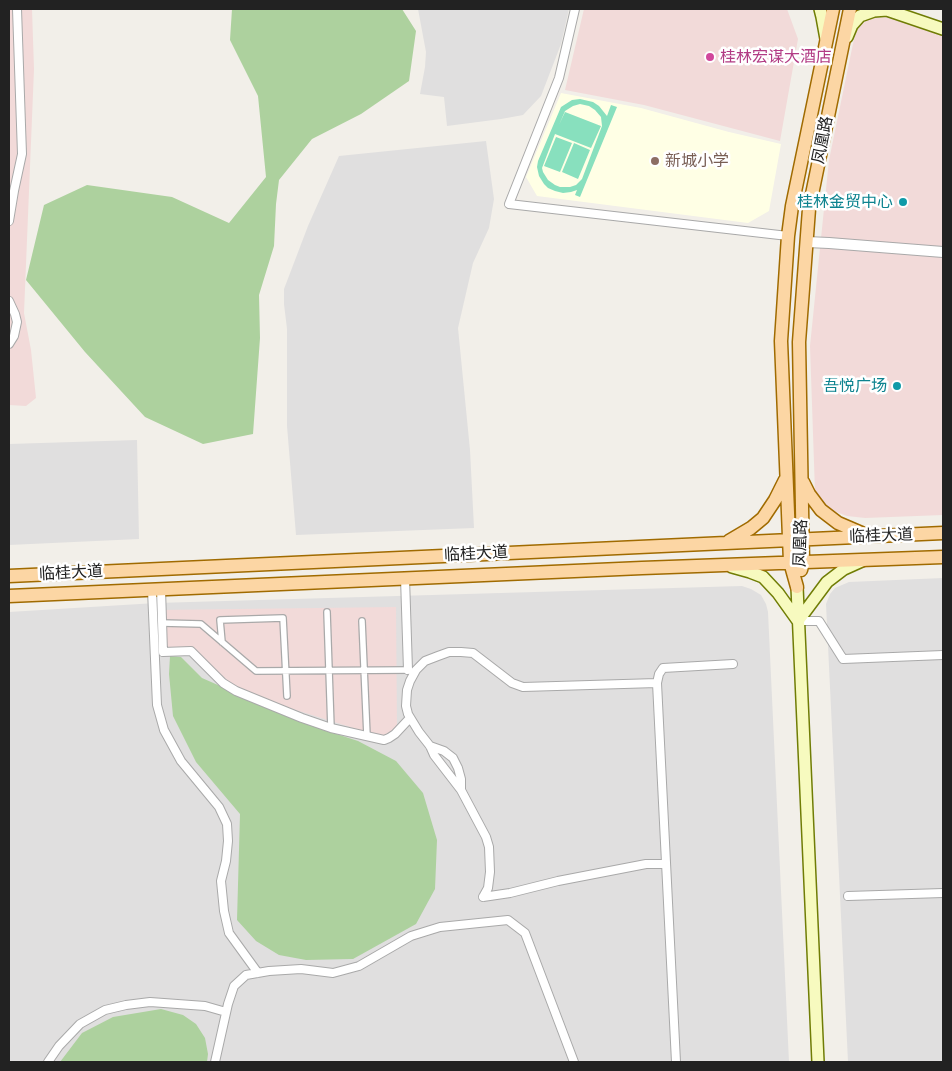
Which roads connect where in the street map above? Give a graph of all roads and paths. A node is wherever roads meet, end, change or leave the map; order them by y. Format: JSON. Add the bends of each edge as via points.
{"nodes":[{"id":1,"x":18,"y":9,"type":"edge"},
{"id":2,"x":575,"y":9,"type":"edge"},
{"id":3,"x":820,"y":9,"type":"edge"},
{"id":4,"x":833,"y":9,"type":"edge"},
{"id":5,"x":850,"y":9,"type":"edge"},
{"id":6,"x":886,"y":9,"type":"edge"},
{"id":7,"x":943,"y":29,"type":"edge"},
{"id":8,"x":826,"y":42,"type":"junction"},
{"id":9,"x":842,"y":45,"type":"junction"},
{"id":10,"x":9,"y":221,"type":"edge"},
{"id":11,"x":788,"y":236,"type":"junction"},
{"id":12,"x":808,"y":239,"type":"junction"},
{"id":13,"x":943,"y":246,"type":"edge"},
{"id":14,"x":943,"y":252,"type":"edge"},
{"id":15,"x":9,"y":301,"type":"edge"},
{"id":16,"x":9,"y":344,"type":"edge"},
{"id":17,"x":787,"y":478,"type":"junction"},
{"id":18,"x":801,"y":480,"type":"junction"},
{"id":19,"x":943,"y":533,"type":"edge"},
{"id":20,"x":868,"y":536,"type":"junction"},
{"id":21,"x":789,"y":539,"type":"junction"},
{"id":22,"x":803,"y":539,"type":"junction"},
{"id":23,"x":726,"y":542,"type":"junction"},
{"id":24,"x":943,"y":557,"type":"edge"},
{"id":25,"x":866,"y":559,"type":"junction"},
{"id":26,"x":790,"y":562,"type":"junction"},
{"id":27,"x":803,"y":562,"type":"junction"},
{"id":28,"x":723,"y":565,"type":"junction"},
{"id":29,"x":9,"y":576,"type":"edge"},
{"id":30,"x":405,"y":578,"type":"junction"},
{"id":31,"x":797,"y":587,"type":"junction"},
{"id":32,"x":156,"y":590,"type":"junction"},
{"id":33,"x":9,"y":596,"type":"edge"},
{"id":34,"x":327,"y":612,"type":"dead end"},
{"id":35,"x":362,"y":621,"type":"dead end"},
{"id":36,"x":798,"y":621,"type":"junction"},
{"id":37,"x":162,"y":623,"type":"junction"},
{"id":38,"x":222,"y":642,"type":"junction"},
{"id":39,"x":943,"y":655,"type":"edge"},
{"id":40,"x":733,"y":664,"type":"dead end"},
{"id":41,"x":412,"y":670,"type":"junction"},
{"id":42,"x":286,"y":671,"type":"junction"},
{"id":43,"x":657,"y":683,"type":"junction"},
{"id":44,"x":288,"y":696,"type":"dead end"},
{"id":45,"x":410,"y":718,"type":"junction"},
{"id":46,"x":331,"y":728,"type":"junction"},
{"id":47,"x":367,"y":736,"type":"junction"},
{"id":48,"x":430,"y":746,"type":"junction"},
{"id":49,"x":462,"y":790,"type":"junction"},
{"id":50,"x":666,"y":864,"type":"junction"},
{"id":51,"x":943,"y":893,"type":"edge"},
{"id":52,"x":848,"y":896,"type":"dead end"},
{"id":53,"x":258,"y":973,"type":"junction"},
{"id":54,"x":226,"y":1012,"type":"junction"},
{"id":55,"x":48,"y":1062,"type":"edge"},
{"id":56,"x":215,"y":1062,"type":"edge"},
{"id":57,"x":574,"y":1062,"type":"edge"},
{"id":58,"x":676,"y":1062,"type":"edge"},
{"id":59,"x":818,"y":1062,"type":"edge"}],
"edges":[{"from":1,"to":10,"type":"street","via":[[22,154]]},
{"from":2,"to":11,"type":"street","via":[[559,78],[510,204]]},
{"from":3,"to":8,"type":"main road"},
{"from":4,"to":8,"type":"main road","name":"凤凰路"},
{"from":5,"to":9,"type":"main road","name":"凤凰路"},
{"from":6,"to":7,"type":"main road"},
{"from":6,"to":9,"type":"main road","via":[[860,16]]},
{"from":8,"to":11,"type":"main road","name":"凤凰路"},
{"from":9,"to":12,"type":"main road","name":"凤凰路","via":[[809,208]]},
{"from":11,"to":17,"type":"main road","name":"凤凰路","via":[[781,341]]},
{"from":12,"to":13,"type":"street"},
{"from":12,"to":14,"type":"street"},
{"from":12,"to":18,"type":"main road","name":"凤凰路","via":[[799,342]]},
{"from":15,"to":16,"type":"street","via":[[17,322]]},
{"from":17,"to":21,"type":"main road","name":"凤凰路"},
{"from":17,"to":23,"type":"main road","via":[[763,518]]},
{"from":18,"to":20,"type":"main road","via":[[821,510],[838,523]]},
{"from":18,"to":22,"type":"main road","name":"凤凰路"},
{"from":19,"to":20,"type":"main road","name":"临桂大道"},
{"from":20,"to":22,"type":"main road","name":"临桂大道"},
{"from":21,"to":22,"type":"main road","name":"临桂大道"},
{"from":21,"to":23,"type":"main road","name":"临桂大道"},
{"from":21,"to":26,"type":"main road","name":"凤凰路"},
{"from":22,"to":27,"type":"main road","name":"凤凰路"},
{"from":23,"to":29,"type":"main road","name":"临桂大道"},
{"from":24,"to":25,"type":"main road","name":"临桂大道"},
{"from":25,"to":27,"type":"main road","name":"临桂大道"},
{"from":25,"to":36,"type":"main road","via":[[844,569],[827,582]]},
{"from":26,"to":27,"type":"main road","name":"临桂大道"},
{"from":26,"to":28,"type":"main road","name":"临桂大道"},
{"from":26,"to":31,"type":"main road","name":"凤凰路"},
{"from":27,"to":31,"type":"main road","name":"凤凰路"},
{"from":28,"to":30,"type":"main road","name":"临桂大道"},
{"from":28,"to":36,"type":"main road","via":[[763,577]]},
{"from":30,"to":32,"type":"main road","name":"临桂大道"},
{"from":30,"to":41,"type":"street"},
{"from":31,"to":36,"type":"main road"},
{"from":32,"to":33,"type":"main road","name":"临桂大道"},
{"from":32,"to":37,"type":"street"},
{"from":32,"to":53,"type":"street","via":[[157,706],[164,730],[181,761],[220,807],[228,841],[221,881],[229,933]]},
{"from":34,"to":46,"type":"street"},
{"from":35,"to":47,"type":"street"},
{"from":36,"to":39,"type":"street","via":[[819,621],[843,659]]},
{"from":36,"to":59,"type":"main road"},
{"from":37,"to":38,"type":"street","via":[[201,624]]},
{"from":37,"to":46,"type":"street","via":[[163,652],[191,651],[219,680],[236,691]]},
{"from":38,"to":42,"type":"street","via":[[256,671]]},
{"from":38,"to":42,"type":"street","via":[[220,620],[283,618]]},
{"from":40,"to":43,"type":"street","via":[[663,668]]},
{"from":41,"to":42,"type":"street"},
{"from":41,"to":43,"type":"street","via":[[438,656],[461,652],[473,653],[512,683],[523,687]]},
{"from":41,"to":45,"type":"street","via":[[406,706]]},
{"from":42,"to":44,"type":"street"},
{"from":43,"to":50,"type":"street"},
{"from":45,"to":47,"type":"street","via":[[390,738],[384,740]]},
{"from":45,"to":48,"type":"street"},
{"from":46,"to":47,"type":"street"},
{"from":48,"to":49,"type":"street"},
{"from":48,"to":49,"type":"street","via":[[452,758],[462,779]]},
{"from":49,"to":50,"type":"street","via":[[489,847],[490,872],[483,897],[646,864]]},
{"from":50,"to":58,"type":"street"},
{"from":51,"to":52,"type":"street"},
{"from":53,"to":54,"type":"street","via":[[246,975],[234,986]]},
{"from":53,"to":57,"type":"street","via":[[301,969],[332,973],[359,966],[411,936],[440,927],[508,920],[525,933]]},
{"from":54,"to":55,"type":"street","via":[[205,1006],[150,1002],[105,1010],[80,1024],[58,1046]]},
{"from":54,"to":56,"type":"street"}]}
